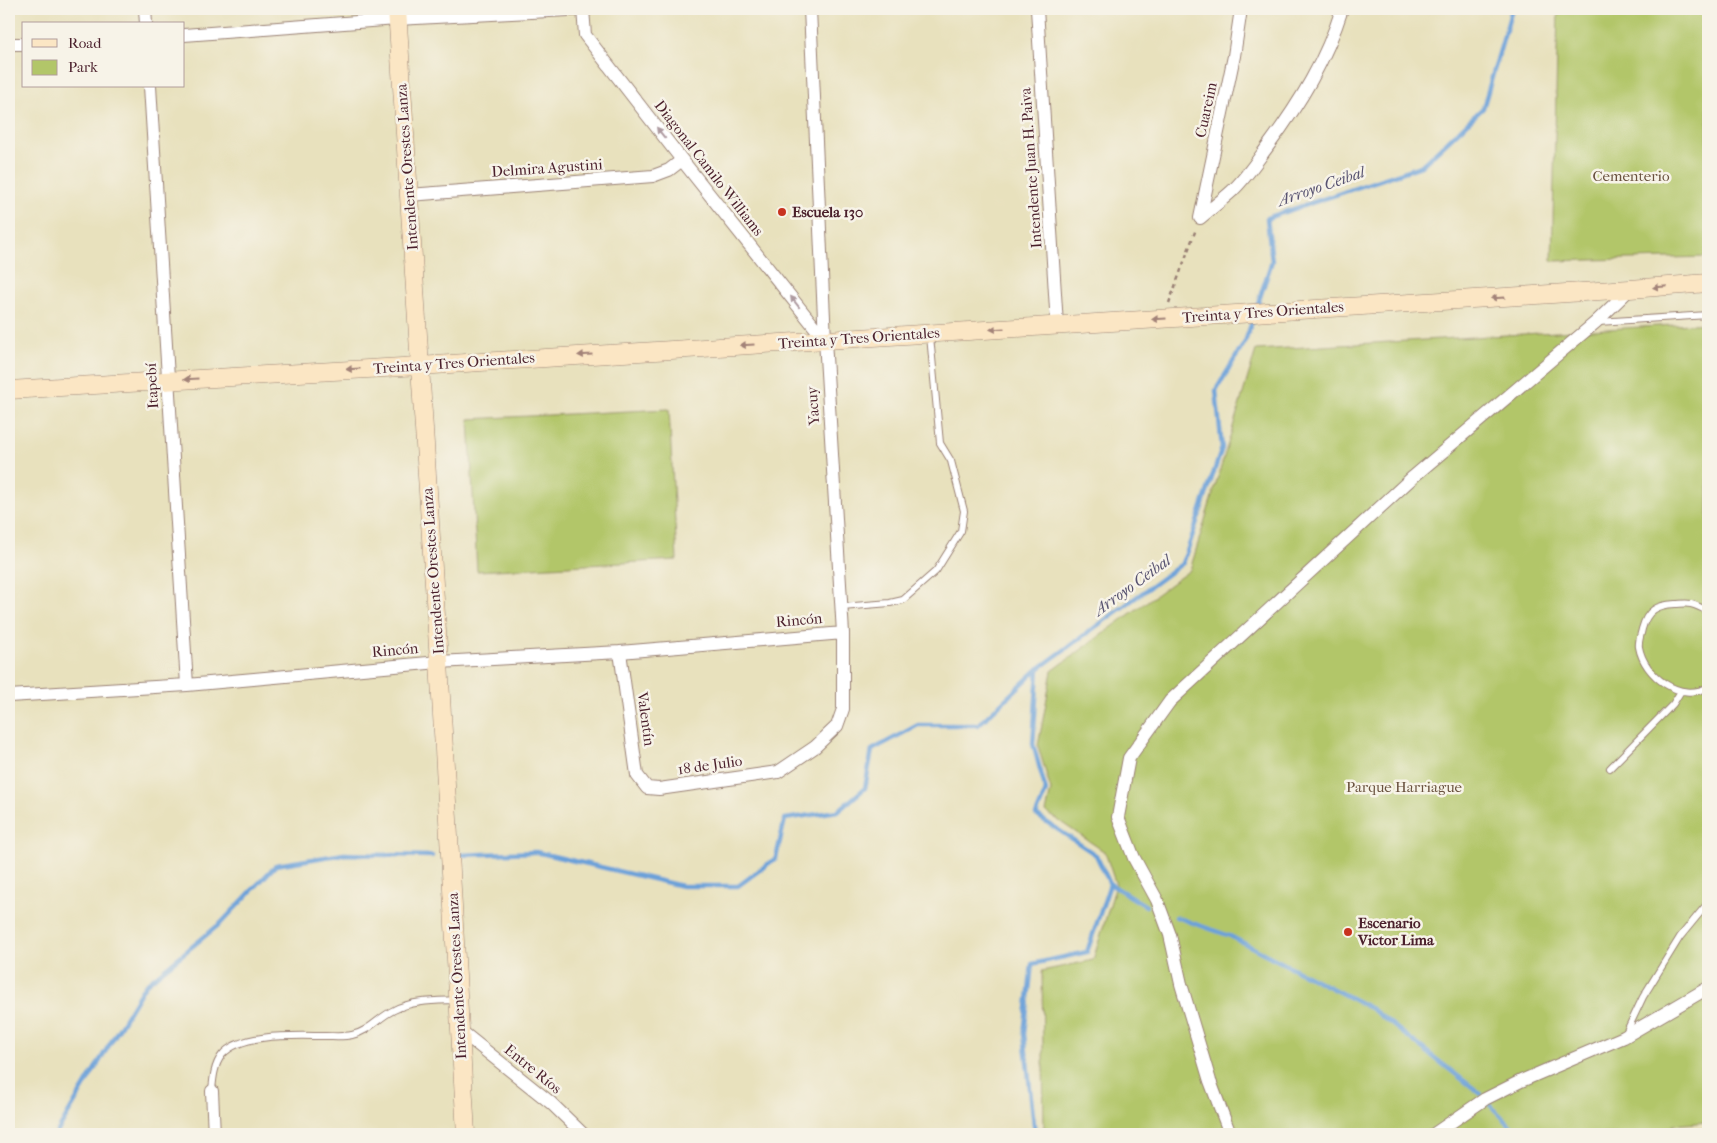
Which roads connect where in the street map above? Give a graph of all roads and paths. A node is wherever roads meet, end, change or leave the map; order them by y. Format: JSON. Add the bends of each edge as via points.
{"nodes":[{"id":1,"x":145,"y":9,"type":"edge"},
{"id":2,"x":583,"y":9,"type":"edge"},
{"id":3,"x":588,"y":9,"type":"edge"},
{"id":4,"x":810,"y":9,"type":"edge"},
{"id":5,"x":1037,"y":9,"type":"edge"},
{"id":6,"x":1240,"y":9,"type":"edge"},
{"id":7,"x":1342,"y":9,"type":"edge"},
{"id":8,"x":397,"y":14,"type":"edge"},
{"id":9,"x":146,"y":22,"type":"edge"},
{"id":10,"x":185,"y":35,"type":"edge"},
{"id":11,"x":9,"y":44,"type":"edge"},
{"id":12,"x":22,"y":44,"type":"edge"},
{"id":13,"x":150,"y":88,"type":"edge"},
{"id":14,"x":682,"y":160,"type":"junction"},
{"id":15,"x":410,"y":195,"type":"junction"},
{"id":16,"x":1200,"y":218,"type":"junction"},
{"id":17,"x":1708,"y":283,"type":"edge"},
{"id":18,"x":1630,"y":289,"type":"junction"},
{"id":19,"x":1708,"y":315,"type":"edge"},
{"id":20,"x":1164,"y":319,"type":"junction"},
{"id":21,"x":1596,"y":322,"type":"junction"},
{"id":22,"x":1057,"y":325,"type":"junction"},
{"id":23,"x":930,"y":333,"type":"junction"},
{"id":24,"x":825,"y":340,"type":"junction"},
{"id":25,"x":419,"y":366,"type":"junction"},
{"id":26,"x":168,"y":380,"type":"junction"},
{"id":27,"x":9,"y":390,"type":"edge"},
{"id":28,"x":842,"y":607,"type":"junction"},
{"id":29,"x":1708,"y":611,"type":"edge"},
{"id":30,"x":844,"y":633,"type":"junction"},
{"id":31,"x":620,"y":652,"type":"junction"},
{"id":32,"x":439,"y":662,"type":"junction"},
{"id":33,"x":186,"y":685,"type":"junction"},
{"id":34,"x":1708,"y":687,"type":"edge"},
{"id":35,"x":1681,"y":691,"type":"junction"},
{"id":36,"x":9,"y":696,"type":"edge"},
{"id":37,"x":1610,"y":768,"type":"dead end"},
{"id":38,"x":778,"y":772,"type":"joint"},
{"id":39,"x":647,"y":788,"type":"joint"},
{"id":40,"x":1708,"y":903,"type":"edge"},
{"id":41,"x":1708,"y":988,"type":"edge"},
{"id":42,"x":459,"y":1000,"type":"junction"},
{"id":43,"x":460,"y":1031,"type":"junction"},
{"id":44,"x":1624,"y":1037,"type":"junction"},
{"id":45,"x":212,"y":1091,"type":"joint"},
{"id":46,"x":214,"y":1134,"type":"edge"},
{"id":47,"x":466,"y":1134,"type":"edge"},
{"id":48,"x":583,"y":1134,"type":"edge"},
{"id":49,"x":1230,"y":1134,"type":"edge"},
{"id":50,"x":1434,"y":1134,"type":"edge"}],
"edges":[{"from":1,"to":9,"type":"street"},
{"from":2,"to":3,"type":"street"},
{"from":2,"to":8,"type":"street"},
{"from":14,"to":2,"type":"street","name":"Diagonal Camilo Williams","one_way":true,"via":[[585,35]]},
{"from":4,"to":24,"type":"street","name":"Yacuy"},
{"from":5,"to":22,"type":"street","name":"Intendente Juan H. Paiva"},
{"from":6,"to":16,"type":"street","name":"Cuareim","via":[[1234,56]]},
{"from":7,"to":16,"type":"street","via":[[1312,81],[1290,117],[1233,190]]},
{"from":8,"to":10,"type":"street"},
{"from":8,"to":15,"type":"street","name":"Intendente Orestes Lanza"},
{"from":11,"to":12,"type":"street"},
{"from":13,"to":26,"type":"street","name":"Itapebí"},
{"from":14,"to":15,"type":"street","name":"Delmira Agustini","via":[[669,170],[652,176]]},
{"from":24,"to":14,"type":"street","name":"Diagonal Camilo Williams","one_way":true},
{"from":15,"to":25,"type":"street","name":"Intendente Orestes Lanza"},
{"from":16,"to":20,"type":"path"},
{"from":17,"to":18,"type":"street","name":"Treinta y Tres Orientales","one_way":true},
{"from":18,"to":20,"type":"street","name":"Treinta y Tres Orientales","one_way":true},
{"from":18,"to":21,"type":"street"},
{"from":19,"to":21,"type":"lane"},
{"from":20,"to":22,"type":"street","name":"Treinta y Tres Orientales","one_way":true},
{"from":21,"to":49,"type":"street","via":[[1413,477],[1190,682],[1170,702],[1129,758],[1118,817],[1170,935],[1210,1081]]},
{"from":22,"to":23,"type":"street","name":"Treinta y Tres Orientales","one_way":true},
{"from":23,"to":24,"type":"street","name":"Treinta y Tres Orientales"},
{"from":23,"to":28,"type":"lane","via":[[940,443],[951,461],[961,494],[964,511],[961,531],[936,571],[903,600]]},
{"from":24,"to":25,"type":"street","name":"Treinta y Tres Orientales","one_way":true},
{"from":24,"to":28,"type":"street","name":"Yacuy"},
{"from":25,"to":26,"type":"street","name":"Treinta y Tres Orientales","one_way":true},
{"from":25,"to":32,"type":"street","name":"Intendente Orestes Lanza"},
{"from":26,"to":27,"type":"street","name":"Treinta y Tres Orientales"},
{"from":26,"to":33,"type":"street","name":"Itapebí"},
{"from":28,"to":30,"type":"street","name":"Yacuy"},
{"from":29,"to":35,"type":"lane","via":[[1691,604],[1663,605],[1651,611],[1642,627],[1638,646],[1647,667],[1664,684]]},
{"from":30,"to":31,"type":"street","name":"Rincón"},
{"from":30,"to":38,"type":"street","name":"Yacuy","via":[[843,709],[837,726],[815,747]]},
{"from":31,"to":32,"type":"street","name":"Rincón"},
{"from":31,"to":39,"type":"street","name":"Valentín","via":[[637,775]]},
{"from":32,"to":33,"type":"street","name":"Rincón"},
{"from":32,"to":42,"type":"street","name":"Intendente Orestes Lanza"},
{"from":33,"to":36,"type":"street","name":"Rincón"},
{"from":34,"to":35,"type":"lane","via":[[1702,691]]},
{"from":35,"to":37,"type":"lane","via":[[1673,704]]},
{"from":38,"to":39,"type":"street","name":"18 de Julio","via":[[660,789]]},
{"from":40,"to":44,"type":"lane","via":[[1680,937],[1643,997]]},
{"from":41,"to":44,"type":"street"},
{"from":42,"to":43,"type":"street","name":"Intendente Orestes Lanza"},
{"from":42,"to":45,"type":"lane","via":[[396,1008],[364,1032],[351,1036],[297,1036],[237,1044],[222,1055],[214,1072]]},
{"from":43,"to":47,"type":"street","name":"Intendente Orestes Lanza"},
{"from":43,"to":48,"type":"street","name":"Entre Ríos","via":[[551,1103]]},
{"from":44,"to":50,"type":"street","via":[[1521,1081]]},
{"from":45,"to":46,"type":"street"}]}
